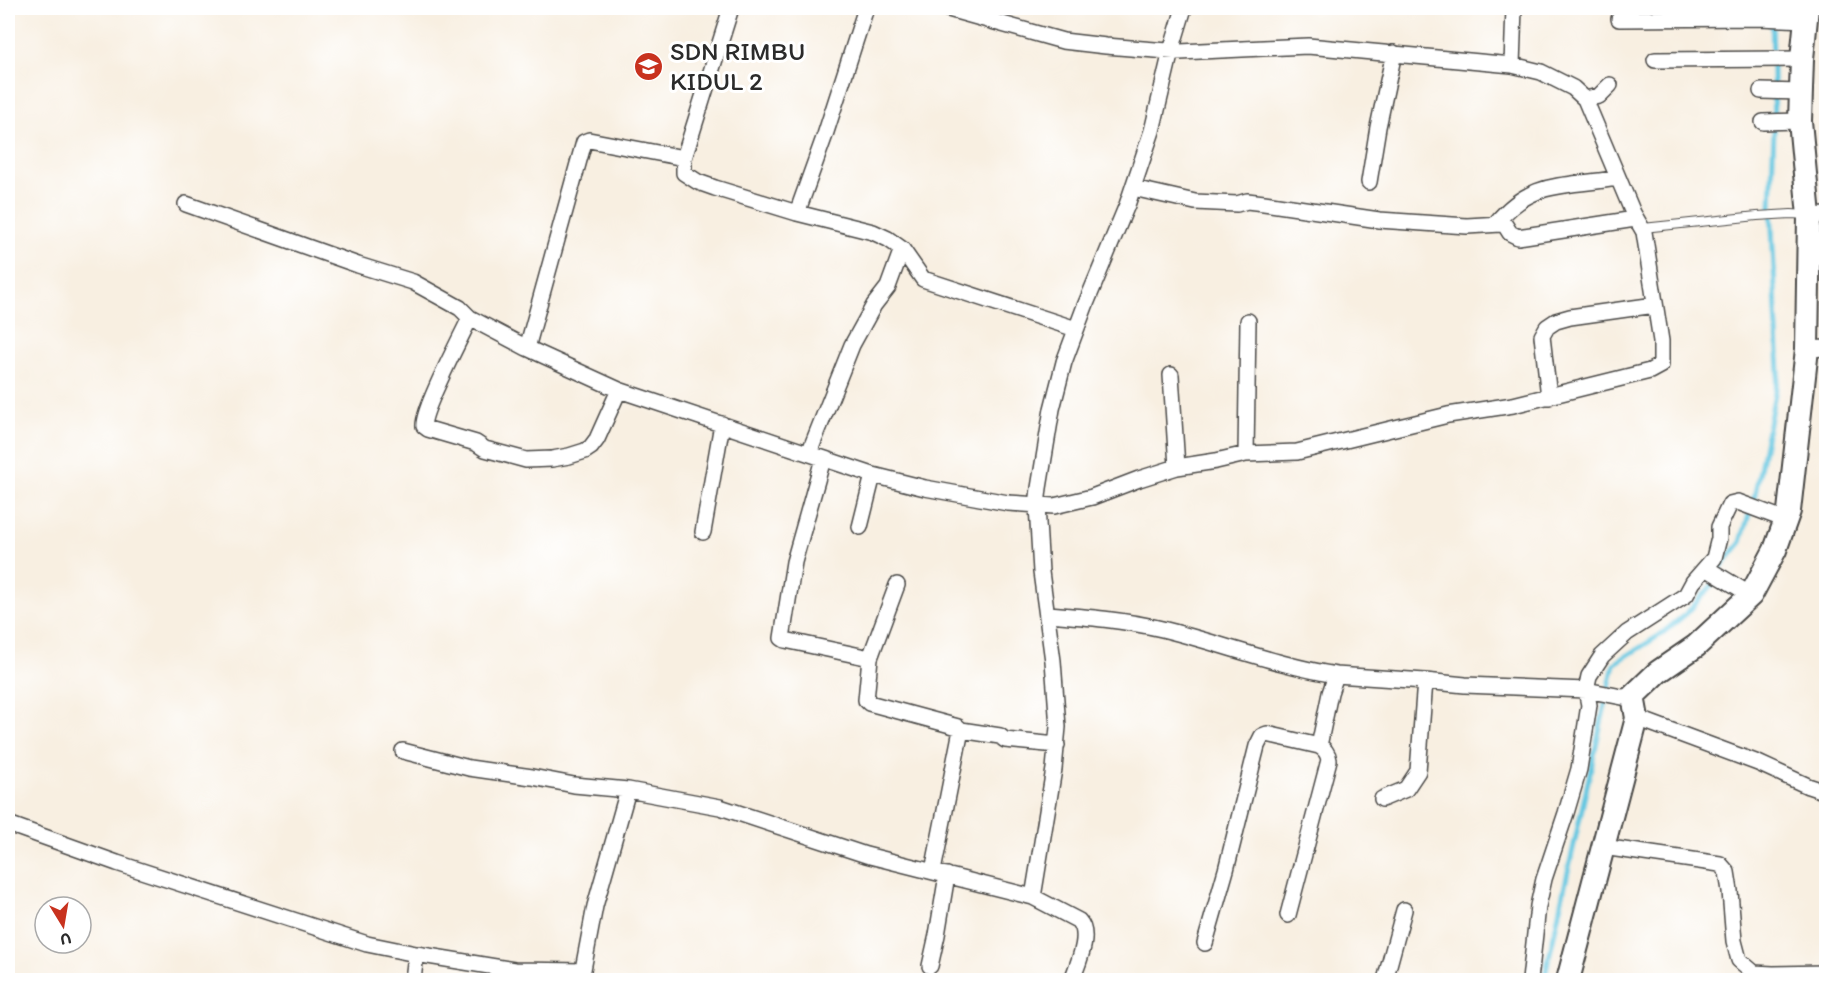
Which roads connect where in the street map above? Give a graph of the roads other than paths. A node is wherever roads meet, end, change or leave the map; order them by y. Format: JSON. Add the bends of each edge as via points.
{"nodes":[{"id":1,"x":730,"y":8,"type":"edge"},
{"id":2,"x":866,"y":8,"type":"edge"},
{"id":3,"x":945,"y":8,"type":"edge"},
{"id":4,"x":1184,"y":8,"type":"edge"},
{"id":5,"x":1514,"y":8,"type":"edge"},
{"id":6,"x":1799,"y":15,"type":"edge"},
{"id":7,"x":1619,"y":19,"type":"dead end"},
{"id":8,"x":1171,"y":51,"type":"junction"},
{"id":9,"x":1394,"y":53,"type":"junction"},
{"id":10,"x":1792,"y":59,"type":"junction"},
{"id":11,"x":1655,"y":60,"type":"dead end"},
{"id":12,"x":1512,"y":65,"type":"junction"},
{"id":13,"x":1610,"y":85,"type":"dead end"},
{"id":14,"x":1766,"y":91,"type":"dead end"},
{"id":15,"x":1795,"y":92,"type":"junction"},
{"id":16,"x":1585,"y":99,"type":"junction"},
{"id":17,"x":1791,"y":121,"type":"junction"},
{"id":18,"x":1765,"y":122,"type":"dead end"},
{"id":19,"x":684,"y":158,"type":"junction"},
{"id":20,"x":1617,"y":178,"type":"junction"},
{"id":21,"x":1369,"y":182,"type":"dead end"},
{"id":22,"x":1133,"y":188,"type":"junction"},
{"id":23,"x":186,"y":204,"type":"dead end"},
{"id":24,"x":797,"y":213,"type":"junction"},
{"id":25,"x":1809,"y":215,"type":"edge"},
{"id":26,"x":1496,"y":224,"type":"junction"},
{"id":27,"x":1639,"y":224,"type":"junction"},
{"id":28,"x":902,"y":249,"type":"junction"},
{"id":29,"x":1655,"y":305,"type":"junction"},
{"id":30,"x":470,"y":318,"type":"junction"},
{"id":31,"x":1248,"y":321,"type":"dead end"},
{"id":32,"x":1076,"y":329,"type":"junction"},
{"id":33,"x":527,"y":348,"type":"junction"},
{"id":34,"x":1817,"y":348,"type":"edge"},
{"id":35,"x":1171,"y":375,"type":"dead end"},
{"id":36,"x":619,"y":390,"type":"junction"},
{"id":37,"x":1549,"y":397,"type":"junction"},
{"id":38,"x":722,"y":424,"type":"junction"},
{"id":39,"x":1246,"y":454,"type":"junction"},
{"id":40,"x":816,"y":456,"type":"junction"},
{"id":41,"x":1177,"y":466,"type":"junction"},
{"id":42,"x":873,"y":475,"type":"junction"},
{"id":43,"x":1037,"y":506,"type":"junction"},
{"id":44,"x":1781,"y":518,"type":"junction"},
{"id":45,"x":860,"y":527,"type":"dead end"},
{"id":46,"x":703,"y":532,"type":"dead end"},
{"id":47,"x":1709,"y":571,"type":"junction"},
{"id":48,"x":897,"y":585,"type":"dead end"},
{"id":49,"x":1747,"y":592,"type":"junction"},
{"id":50,"x":1048,"y":614,"type":"junction"},
{"id":51,"x":870,"y":658,"type":"junction"},
{"id":52,"x":1335,"y":675,"type":"junction"},
{"id":53,"x":1425,"y":681,"type":"junction"},
{"id":54,"x":1586,"y":690,"type":"junction"},
{"id":55,"x":1627,"y":697,"type":"junction"},
{"id":56,"x":1637,"y":718,"type":"junction"},
{"id":57,"x":961,"y":730,"type":"junction"},
{"id":58,"x":1057,"y":745,"type":"junction"},
{"id":59,"x":1319,"y":746,"type":"junction"},
{"id":60,"x":403,"y":751,"type":"dead end"},
{"id":61,"x":628,"y":790,"type":"junction"},
{"id":62,"x":1827,"y":792,"type":"edge"},
{"id":63,"x":1382,"y":799,"type":"dead end"},
{"id":64,"x":8,"y":824,"type":"edge"},
{"id":65,"x":1603,"y":847,"type":"junction"},
{"id":66,"x":940,"y":873,"type":"junction"},
{"id":67,"x":1033,"y":897,"type":"junction"},
{"id":68,"x":1404,"y":910,"type":"dead end"},
{"id":69,"x":1288,"y":915,"type":"dead end"},
{"id":70,"x":1205,"y":943,"type":"dead end"},
{"id":71,"x":416,"y":954,"type":"junction"},
{"id":72,"x":930,"y":966,"type":"dead end"},
{"id":73,"x":1827,"y":974,"type":"edge"},
{"id":74,"x":582,"y":976,"type":"edge"},
{"id":75,"x":413,"y":981,"type":"edge"},
{"id":76,"x":1072,"y":981,"type":"edge"},
{"id":77,"x":1385,"y":981,"type":"edge"},
{"id":78,"x":1530,"y":981,"type":"edge"},
{"id":79,"x":1568,"y":981,"type":"edge"}],
"edges":[{"from":1,"to":19,"type":"street"},
{"from":2,"to":24,"type":"street"},
{"from":3,"to":8,"type":"street","via":[[1063,41]]},
{"from":4,"to":8,"type":"street"},
{"from":5,"to":12,"type":"street"},
{"from":6,"to":7,"type":"street"},
{"from":6,"to":10,"type":"main road"},
{"from":8,"to":9,"type":"street","via":[[1308,46]]},
{"from":8,"to":22,"type":"street","via":[[1152,131]]},
{"from":9,"to":12,"type":"street"},
{"from":9,"to":21,"type":"street"},
{"from":10,"to":11,"type":"street"},
{"from":10,"to":15,"type":"main road"},
{"from":12,"to":16,"type":"street","via":[[1541,72],[1573,88]]},
{"from":13,"to":16,"type":"street","via":[[1599,96]]},
{"from":14,"to":15,"type":"street"},
{"from":15,"to":17,"type":"main road"},
{"from":16,"to":20,"type":"street"},
{"from":17,"to":18,"type":"street"},
{"from":17,"to":25,"type":"main road"},
{"from":19,"to":24,"type":"street","via":[[684,173],[698,182]]},
{"from":19,"to":33,"type":"street","via":[[584,142]]},
{"from":20,"to":26,"type":"street","via":[[1565,184],[1531,193]]},
{"from":20,"to":27,"type":"street"},
{"from":22,"to":26,"type":"street","via":[[1195,202],[1247,201],[1443,225]]},
{"from":22,"to":32,"type":"street"},
{"from":23,"to":30,"type":"street","via":[[413,282],[460,308]]},
{"from":24,"to":28,"type":"street","via":[[873,231]]},
{"from":25,"to":27,"type":"lane"},
{"from":25,"to":34,"type":"main road"},
{"from":26,"to":27,"type":"street","via":[[1505,225],[1518,237]]},
{"from":27,"to":29,"type":"street"},
{"from":28,"to":32,"type":"street","via":[[923,279]]},
{"from":28,"to":40,"type":"street","via":[[888,287],[852,345]]},
{"from":29,"to":37,"type":"street","via":[[1661,365]]},
{"from":29,"to":37,"type":"street","via":[[1570,317],[1547,327],[1542,336]]},
{"from":30,"to":33,"type":"street"},
{"from":30,"to":36,"type":"street","via":[[427,406],[423,422],[428,429],[526,459],[569,456],[591,447]]},
{"from":31,"to":39,"type":"street"},
{"from":32,"to":43,"type":"street","via":[[1053,409]]},
{"from":33,"to":36,"type":"street"},
{"from":34,"to":44,"type":"main road","via":[[1789,511]]},
{"from":35,"to":41,"type":"street"},
{"from":36,"to":38,"type":"street"},
{"from":37,"to":39,"type":"street","via":[[1448,415],[1297,452]]},
{"from":38,"to":40,"type":"street"},
{"from":38,"to":46,"type":"street"},
{"from":39,"to":41,"type":"street"},
{"from":40,"to":42,"type":"street"},
{"from":40,"to":51,"type":"street","via":[[782,638]]},
{"from":41,"to":43,"type":"street","via":[[1092,497]]},
{"from":42,"to":43,"type":"street","via":[[925,488]]},
{"from":42,"to":45,"type":"street"},
{"from":43,"to":50,"type":"street"},
{"from":44,"to":47,"type":"street","via":[[1738,502],[1730,504],[1719,527]]},
{"from":44,"to":49,"type":"main road","via":[[1775,550]]},
{"from":47,"to":49,"type":"street"},
{"from":47,"to":54,"type":"street","via":[[1693,582],[1686,595],[1627,633],[1602,656],[1588,676]]},
{"from":48,"to":51,"type":"street"},
{"from":49,"to":55,"type":"main road","via":[[1696,646]]},
{"from":50,"to":52,"type":"street","via":[[1163,629],[1274,662]]},
{"from":50,"to":58,"type":"street"},
{"from":51,"to":57,"type":"street","via":[[866,700],[869,703]]},
{"from":52,"to":53,"type":"street"},
{"from":52,"to":59,"type":"street"},
{"from":53,"to":54,"type":"street"},
{"from":53,"to":63,"type":"street","via":[[1418,771],[1406,789]]},
{"from":54,"to":55,"type":"street"},
{"from":54,"to":78,"type":"street","via":[[1589,705],[1579,769],[1544,879]]},
{"from":55,"to":56,"type":"main road"},
{"from":56,"to":62,"type":"street"},
{"from":56,"to":65,"type":"main road"},
{"from":57,"to":58,"type":"street","via":[[1005,740]]},
{"from":57,"to":66,"type":"street"},
{"from":58,"to":67,"type":"street"},
{"from":59,"to":69,"type":"street","via":[[1329,760]]},
{"from":59,"to":70,"type":"street","via":[[1262,736]]},
{"from":60,"to":61,"type":"street","via":[[469,768]]},
{"from":61,"to":66,"type":"street","via":[[720,807],[866,855]]},
{"from":61,"to":74,"type":"street","via":[[595,906]]},
{"from":64,"to":71,"type":"street","via":[[367,944]]},
{"from":65,"to":73,"type":"street","via":[[1720,864],[1727,872],[1739,960],[1754,973]]},
{"from":65,"to":79,"type":"main road"},
{"from":66,"to":67,"type":"street"},
{"from":66,"to":72,"type":"street","via":[[937,935]]},
{"from":67,"to":76,"type":"street","via":[[1082,925],[1083,944]]},
{"from":68,"to":77,"type":"street"},
{"from":71,"to":74,"type":"street"},
{"from":71,"to":75,"type":"street"}]}
